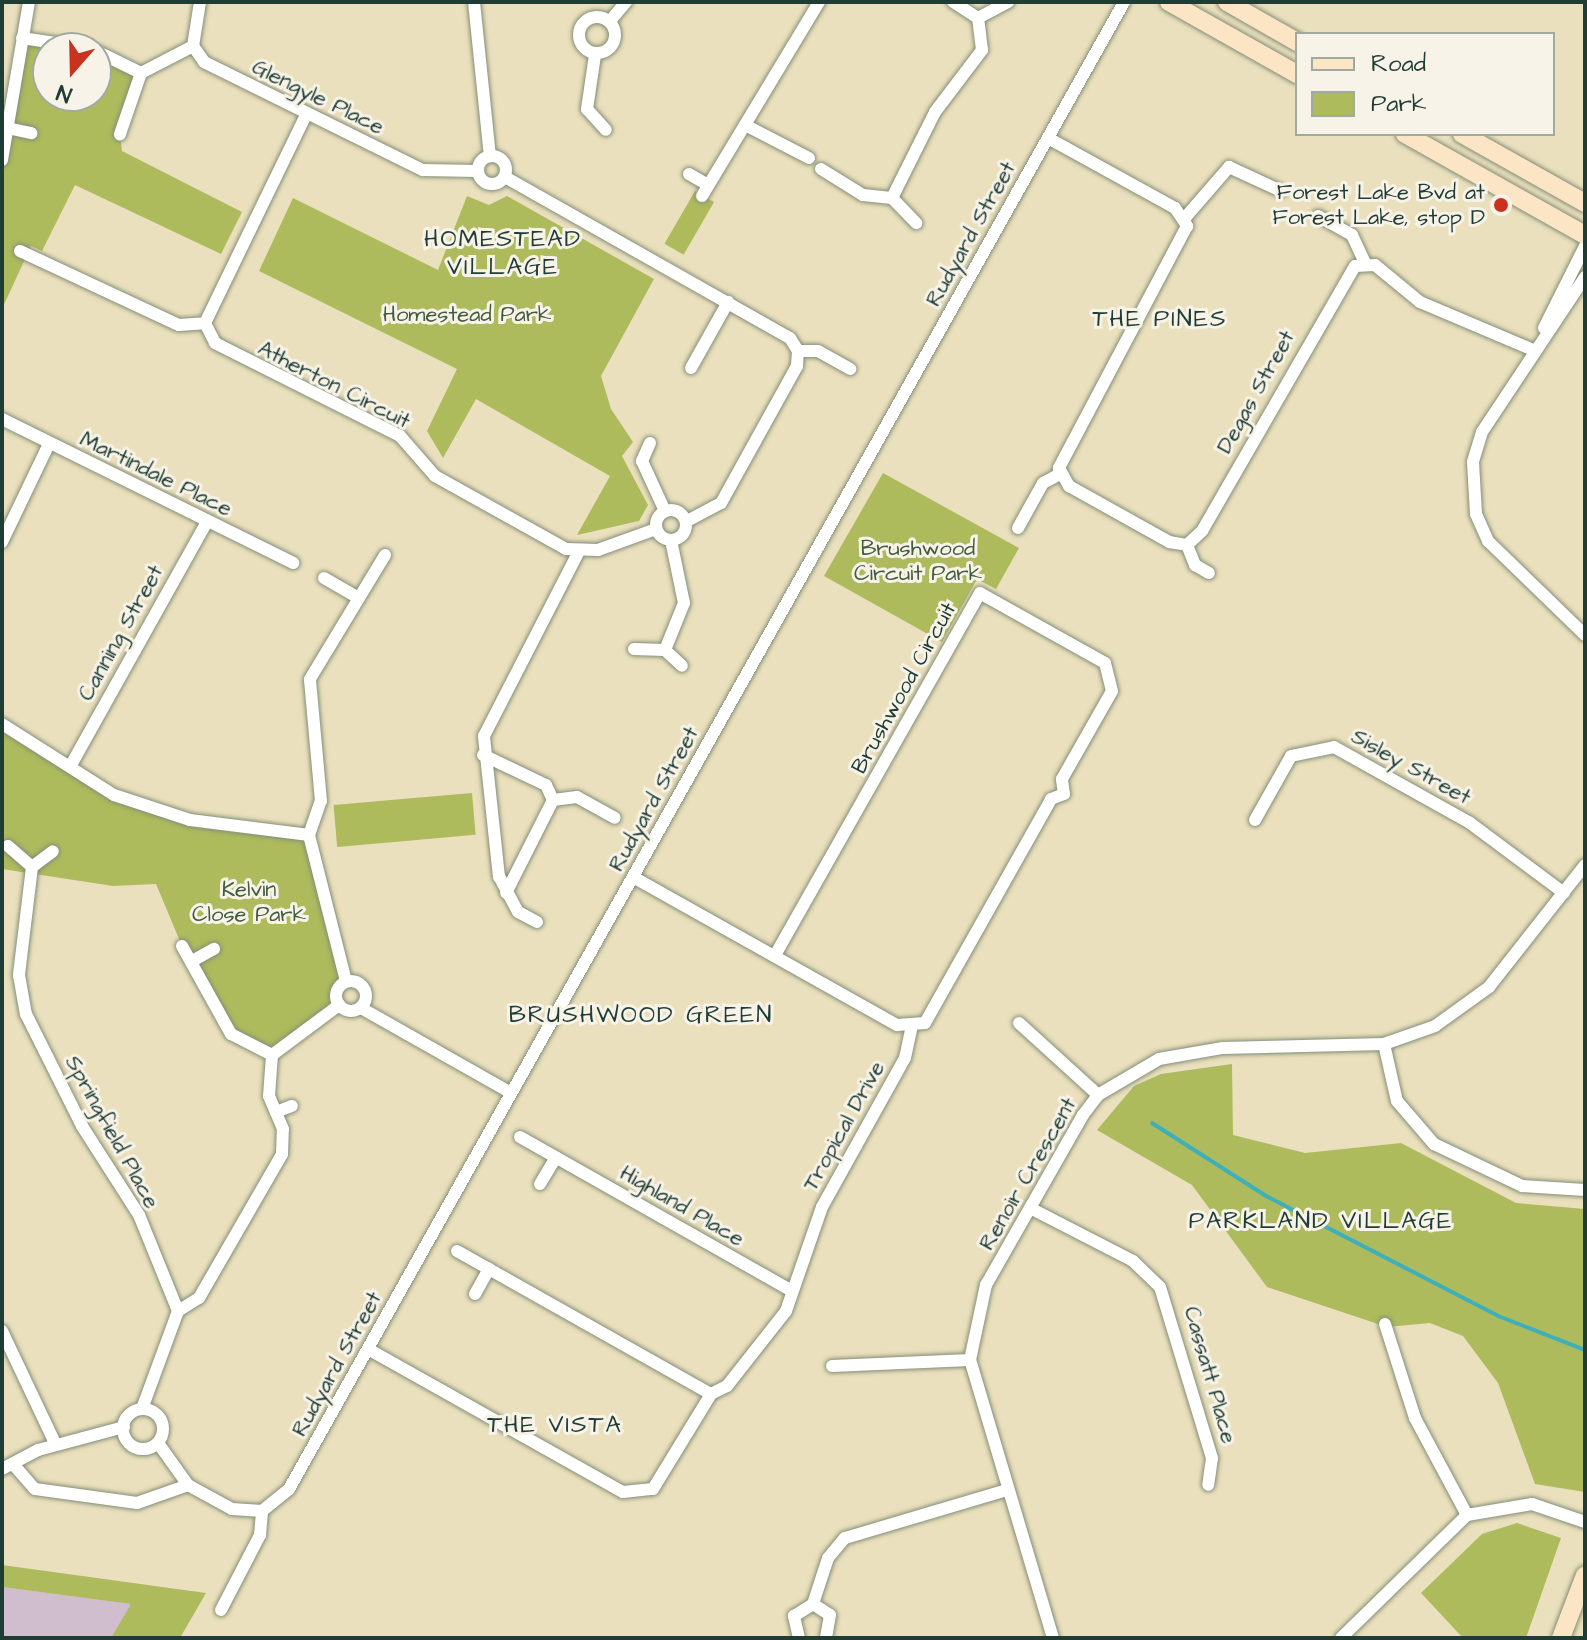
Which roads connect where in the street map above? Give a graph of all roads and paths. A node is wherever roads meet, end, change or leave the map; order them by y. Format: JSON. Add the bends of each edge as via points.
{"nodes":[{"id":1,"x":29,"y":2,"type":"edge"},
{"id":2,"x":200,"y":2,"type":"edge"},
{"id":3,"x":474,"y":2,"type":"edge"},
{"id":4,"x":626,"y":2,"type":"edge"},
{"id":5,"x":819,"y":2,"type":"edge"},
{"id":6,"x":953,"y":2,"type":"edge"},
{"id":7,"x":1008,"y":2,"type":"edge"},
{"id":8,"x":1124,"y":2,"type":"edge"},
{"id":9,"x":1169,"y":2,"type":"edge"},
{"id":10,"x":1227,"y":2,"type":"edge"},
{"id":11,"x":978,"y":18,"type":"junction"},
{"id":12,"x":610,"y":21,"type":"junction"},
{"id":13,"x":22,"y":38,"type":"junction"},
{"id":14,"x":32,"y":40,"type":"edge"},
{"id":15,"x":1295,"y":41,"type":"edge"},
{"id":16,"x":193,"y":46,"type":"junction"},
{"id":17,"x":595,"y":55,"type":"junction"},
{"id":18,"x":112,"y":59,"type":"edge"},
{"id":19,"x":141,"y":73,"type":"junction"},
{"id":20,"x":1295,"y":73,"type":"edge"},
{"id":21,"x":306,"y":115,"type":"junction"},
{"id":22,"x":745,"y":125,"type":"junction"},
{"id":23,"x":7,"y":128,"type":"junction"},
{"id":24,"x":606,"y":130,"type":"dead end"},
{"id":25,"x":31,"y":133,"type":"dead end"},
{"id":26,"x":120,"y":134,"type":"dead end"},
{"id":27,"x":1409,"y":136,"type":"edge"},
{"id":28,"x":1466,"y":136,"type":"edge"},
{"id":29,"x":1048,"y":138,"type":"junction"},
{"id":30,"x":490,"y":156,"type":"junction"},
{"id":31,"x":809,"y":158,"type":"dead end"},
{"id":32,"x":2,"y":160,"type":"edge"},
{"id":33,"x":821,"y":169,"type":"dead end"},
{"id":34,"x":477,"y":171,"type":"junction"},
{"id":35,"x":689,"y":174,"type":"dead end"},
{"id":36,"x":505,"y":177,"type":"junction"},
{"id":37,"x":1281,"y":191,"type":"dead end"},
{"id":38,"x":892,"y":198,"type":"junction"},
{"id":39,"x":1585,"y":203,"type":"edge"},
{"id":40,"x":1318,"y":216,"type":"dead end"},
{"id":41,"x":1184,"y":219,"type":"junction"},
{"id":42,"x":916,"y":223,"type":"dead end"},
{"id":43,"x":1585,"y":235,"type":"edge"},
{"id":44,"x":1585,"y":246,"type":"edge"},
{"id":45,"x":20,"y":251,"type":"dead end"},
{"id":46,"x":1365,"y":263,"type":"junction"},
{"id":47,"x":1585,"y":277,"type":"edge"},
{"id":48,"x":728,"y":302,"type":"junction"},
{"id":49,"x":205,"y":323,"type":"junction"},
{"id":50,"x":1542,"y":335,"type":"junction"},
{"id":51,"x":1533,"y":350,"type":"junction"},
{"id":52,"x":798,"y":351,"type":"junction"},
{"id":53,"x":691,"y":368,"type":"dead end"},
{"id":54,"x":850,"y":369,"type":"dead end"},
{"id":55,"x":2,"y":419,"type":"edge"},
{"id":56,"x":650,"y":443,"type":"dead end"},
{"id":57,"x":49,"y":444,"type":"junction"},
{"id":58,"x":1060,"y":474,"type":"junction"},
{"id":59,"x":665,"y":511,"type":"junction"},
{"id":60,"x":207,"y":522,"type":"junction"},
{"id":61,"x":686,"y":522,"type":"junction"},
{"id":62,"x":1018,"y":528,"type":"dead end"},
{"id":63,"x":656,"y":529,"type":"junction"},
{"id":64,"x":671,"y":540,"type":"junction"},
{"id":65,"x":2,"y":542,"type":"edge"},
{"id":66,"x":1187,"y":545,"type":"junction"},
{"id":67,"x":578,"y":553,"type":"junction"},
{"id":68,"x":385,"y":555,"type":"dead end"},
{"id":69,"x":293,"y":563,"type":"dead end"},
{"id":70,"x":1209,"y":573,"type":"dead end"},
{"id":71,"x":324,"y":578,"type":"dead end"},
{"id":72,"x":355,"y":596,"type":"junction"},
{"id":73,"x":1585,"y":635,"type":"edge"},
{"id":74,"x":634,"y":649,"type":"dead end"},
{"id":75,"x":665,"y":650,"type":"junction"},
{"id":76,"x":682,"y":666,"type":"dead end"},
{"id":77,"x":2,"y":724,"type":"edge"},
{"id":78,"x":483,"y":755,"type":"junction"},
{"id":79,"x":71,"y":765,"type":"junction"},
{"id":80,"x":553,"y":800,"type":"junction"},
{"id":81,"x":615,"y":818,"type":"dead end"},
{"id":82,"x":1255,"y":820,"type":"dead end"},
{"id":83,"x":309,"y":835,"type":"junction"},
{"id":84,"x":8,"y":846,"type":"dead end"},
{"id":85,"x":53,"y":851,"type":"dead end"},
{"id":86,"x":1585,"y":865,"type":"edge"},
{"id":87,"x":32,"y":867,"type":"junction"},
{"id":88,"x":633,"y":877,"type":"junction"},
{"id":89,"x":506,"y":893,"type":"junction"},
{"id":90,"x":1564,"y":893,"type":"junction"},
{"id":91,"x":537,"y":922,"type":"dead end"},
{"id":92,"x":182,"y":946,"type":"dead end"},
{"id":93,"x":214,"y":949,"type":"dead end"},
{"id":94,"x":775,"y":956,"type":"junction"},
{"id":95,"x":194,"y":960,"type":"junction"},
{"id":96,"x":346,"y":981,"type":"junction"},
{"id":97,"x":339,"y":1005,"type":"junction"},
{"id":98,"x":361,"y":1008,"type":"junction"},
{"id":99,"x":1019,"y":1023,"type":"dead end"},
{"id":100,"x":911,"y":1029,"type":"junction"},
{"id":101,"x":1384,"y":1044,"type":"junction"},
{"id":102,"x":272,"y":1055,"type":"junction"},
{"id":103,"x":511,"y":1093,"type":"junction"},
{"id":104,"x":1098,"y":1095,"type":"junction"},
{"id":105,"x":292,"y":1106,"type":"dead end"},
{"id":106,"x":276,"y":1112,"type":"junction"},
{"id":107,"x":520,"y":1137,"type":"dead end"},
{"id":108,"x":556,"y":1157,"type":"junction"},
{"id":109,"x":540,"y":1184,"type":"dead end"},
{"id":110,"x":1585,"y":1190,"type":"edge"},
{"id":111,"x":1030,"y":1208,"type":"junction"},
{"id":112,"x":457,"y":1251,"type":"dead end"},
{"id":113,"x":489,"y":1269,"type":"junction"},
{"id":114,"x":789,"y":1289,"type":"junction"},
{"id":115,"x":475,"y":1294,"type":"dead end"},
{"id":116,"x":178,"y":1311,"type":"junction"},
{"id":117,"x":1385,"y":1324,"type":"dead end"},
{"id":118,"x":2,"y":1331,"type":"edge"},
{"id":119,"x":368,"y":1349,"type":"junction"},
{"id":120,"x":970,"y":1360,"type":"junction"},
{"id":121,"x":832,"y":1366,"type":"dead end"},
{"id":122,"x":711,"y":1394,"type":"junction"},
{"id":123,"x":142,"y":1409,"type":"junction"},
{"id":124,"x":124,"y":1427,"type":"junction"},
{"id":125,"x":158,"y":1443,"type":"junction"},
{"id":126,"x":56,"y":1445,"type":"junction"},
{"id":127,"x":8,"y":1466,"type":"edge"},
{"id":128,"x":188,"y":1485,"type":"junction"},
{"id":129,"x":1208,"y":1485,"type":"dead end"},
{"id":130,"x":1007,"y":1490,"type":"junction"},
{"id":131,"x":262,"y":1511,"type":"junction"},
{"id":132,"x":1467,"y":1515,"type":"junction"},
{"id":133,"x":1585,"y":1522,"type":"edge"},
{"id":134,"x":1585,"y":1575,"type":"edge"},
{"id":135,"x":813,"y":1604,"type":"junction"},
{"id":136,"x":221,"y":1610,"type":"dead end"},
{"id":137,"x":794,"y":1637,"type":"edge"},
{"id":138,"x":826,"y":1638,"type":"edge"},
{"id":139,"x":1053,"y":1638,"type":"edge"},
{"id":140,"x":1341,"y":1638,"type":"edge"},
{"id":141,"x":1561,"y":1638,"type":"edge"}],
"edges":[{"from":1,"to":13,"type":"street"},
{"from":2,"to":16,"type":"street"},
{"from":3,"to":30,"type":"street"},
{"from":4,"to":12,"type":"street"},
{"from":5,"to":22,"type":"street"},
{"from":6,"to":11,"type":"street"},
{"from":7,"to":11,"type":"street"},
{"from":8,"to":29,"type":"street","name":"Rudyard Street"},
{"from":9,"to":20,"type":"main road"},
{"from":10,"to":15,"type":"main road"},
{"from":11,"to":38,"type":"street","via":[[982,50],[935,112]]},
{"from":12,"to":17,"type":"street","via":[[611,48]]},
{"from":12,"to":17,"type":"street","via":[[595,15],[581,27],[582,42]]},
{"from":13,"to":14,"type":"street"},
{"from":13,"to":23,"type":"street"},
{"from":16,"to":19,"type":"street"},
{"from":16,"to":21,"type":"street","name":"Glengyle Place","via":[[204,62]]},
{"from":17,"to":24,"type":"street","via":[[587,109]]},
{"from":18,"to":19,"type":"street"},
{"from":19,"to":26,"type":"street"},
{"from":21,"to":34,"type":"street","name":"Glengyle Place","via":[[423,170]]},
{"from":21,"to":49,"type":"street"},
{"from":22,"to":31,"type":"street"},
{"from":22,"to":35,"type":"street","via":[[705,190]]},
{"from":23,"to":25,"type":"street"},
{"from":23,"to":32,"type":"street"},
{"from":27,"to":43,"type":"main road"},
{"from":28,"to":39,"type":"main road"},
{"from":29,"to":41,"type":"street"},
{"from":29,"to":88,"type":"street","name":"Rudyard Street"},
{"from":30,"to":34,"type":"street"},
{"from":30,"to":36,"type":"street","via":[[506,165]]},
{"from":33,"to":38,"type":"street","via":[[863,195]]},
{"from":34,"to":36,"type":"street","name":"Glengyle Place","via":[[488,184]]},
{"from":36,"to":48,"type":"street"},
{"from":37,"to":41,"type":"street","via":[[1229,167]]},
{"from":38,"to":42,"type":"street"},
{"from":40,"to":46,"type":"street","via":[[1352,235]]},
{"from":41,"to":58,"type":"street","via":[[1185,234],[1061,458]]},
{"from":44,"to":50,"type":"street"},
{"from":45,"to":49,"type":"street","via":[[179,325]]},
{"from":46,"to":51,"type":"street","via":[[1420,302]]},
{"from":46,"to":66,"type":"street","name":"Degas Street","via":[[1346,272],[1202,531]]},
{"from":47,"to":50,"type":"street"},
{"from":48,"to":52,"type":"street","via":[[790,338]]},
{"from":48,"to":53,"type":"street"},
{"from":49,"to":67,"type":"street","name":"Atherton Circuit","via":[[229,354],[400,436],[435,476]]},
{"from":50,"to":51,"type":"street"},
{"from":51,"to":73,"type":"street","via":[[1482,432],[1473,462],[1476,514],[1488,541]]},
{"from":52,"to":54,"type":"street","via":[[818,351]]},
{"from":52,"to":61,"type":"street","via":[[797,366],[721,503]]},
{"from":55,"to":57,"type":"street","name":"Martindale Place"},
{"from":56,"to":59,"type":"street","via":[[642,461]]},
{"from":57,"to":60,"type":"street","name":"Martindale Place"},
{"from":57,"to":65,"type":"street"},
{"from":58,"to":62,"type":"street","via":[[1043,483]]},
{"from":58,"to":66,"type":"street","via":[[1094,500]]},
{"from":59,"to":61,"type":"street"},
{"from":59,"to":63,"type":"street"},
{"from":60,"to":69,"type":"street","name":"Martindale Place"},
{"from":60,"to":79,"type":"street","name":"Canning Street"},
{"from":61,"to":64,"type":"street"},
{"from":63,"to":64,"type":"street"},
{"from":63,"to":67,"type":"street"},
{"from":64,"to":75,"type":"street","via":[[684,603]]},
{"from":66,"to":70,"type":"street","via":[[1195,565]]},
{"from":67,"to":78,"type":"street","via":[[489,718]]},
{"from":68,"to":72,"type":"street"},
{"from":71,"to":72,"type":"street"},
{"from":72,"to":83,"type":"street","via":[[310,679],[321,801]]},
{"from":74,"to":75,"type":"street"},
{"from":75,"to":76,"type":"street"},
{"from":77,"to":79,"type":"street"},
{"from":78,"to":80,"type":"street","via":[[546,785]]},
{"from":78,"to":89,"type":"street"},
{"from":79,"to":83,"type":"street","via":[[114,795],[190,820]]},
{"from":80,"to":81,"type":"street","via":[[577,797]]},
{"from":80,"to":89,"type":"street"},
{"from":82,"to":90,"type":"street","name":"Sisley Street","via":[[1291,756],[1334,747],[1470,823]]},
{"from":83,"to":96,"type":"street"},
{"from":84,"to":87,"type":"street"},
{"from":85,"to":87,"type":"street"},
{"from":86,"to":90,"type":"street","name":"Renoir Crescent"},
{"from":87,"to":116,"type":"street","name":"Springfield Place","via":[[19,975],[23,1004],[82,1126],[139,1215]]},
{"from":88,"to":94,"type":"street"},
{"from":88,"to":103,"type":"street","name":"Rudyard Street"},
{"from":89,"to":91,"type":"street"},
{"from":90,"to":101,"type":"street","name":"Renoir Crescent","via":[[1509,966],[1466,1007]]},
{"from":92,"to":95,"type":"street"},
{"from":93,"to":95,"type":"street"},
{"from":94,"to":100,"type":"street"},
{"from":94,"to":100,"type":"street","name":"Brushwood Circuit","via":[[980,593],[1105,663],[1112,691],[1062,779],[1064,794],[1051,799],[925,1023]]},
{"from":95,"to":102,"type":"street","via":[[231,1034]]},
{"from":96,"to":97,"type":"street","via":[[337,990]]},
{"from":96,"to":98,"type":"street","via":[[366,990]]},
{"from":97,"to":98,"type":"street"},
{"from":97,"to":102,"type":"street"},
{"from":98,"to":103,"type":"street"},
{"from":99,"to":104,"type":"street"},
{"from":100,"to":114,"type":"street","name":"Tropical Drive","via":[[905,1058],[822,1207],[802,1275]]},
{"from":101,"to":104,"type":"street","name":"Renoir Crescent","via":[[1191,1051],[1159,1059]]},
{"from":101,"to":110,"type":"street","via":[[1397,1101],[1434,1144],[1522,1186]]},
{"from":102,"to":106,"type":"street"},
{"from":103,"to":119,"type":"street","name":"Rudyard Street"},
{"from":104,"to":111,"type":"street","name":"Renoir Crescent"},
{"from":105,"to":106,"type":"street"},
{"from":106,"to":116,"type":"street","via":[[282,1154],[199,1298]]},
{"from":107,"to":108,"type":"street","name":"Highland Place"},
{"from":108,"to":109,"type":"street"},
{"from":108,"to":114,"type":"street","name":"Highland Place"},
{"from":111,"to":120,"type":"street","name":"Renoir Crescent","via":[[986,1285]]},
{"from":111,"to":129,"type":"street","name":"Cassatt Place","via":[[1133,1261],[1160,1287],[1212,1458]]},
{"from":112,"to":113,"type":"street"},
{"from":113,"to":115,"type":"street"},
{"from":113,"to":122,"type":"street"},
{"from":114,"to":122,"type":"street","name":"Tropical Drive","via":[[786,1311],[727,1386]]},
{"from":116,"to":123,"type":"street"},
{"from":117,"to":132,"type":"street","via":[[1415,1418]]},
{"from":118,"to":126,"type":"street"},
{"from":119,"to":122,"type":"street","name":"Tropical Drive","via":[[638,1495],[653,1489]]},
{"from":119,"to":131,"type":"street","name":"Rudyard Street","via":[[289,1489]]},
{"from":120,"to":121,"type":"street"},
{"from":120,"to":130,"type":"street","name":"Renoir Crescent"},
{"from":123,"to":124,"type":"street"},
{"from":123,"to":125,"type":"street","via":[[161,1421]]},
{"from":124,"to":125,"type":"street","via":[[135,1447]]},
{"from":124,"to":126,"type":"street"},
{"from":125,"to":128,"type":"street"},
{"from":126,"to":127,"type":"street"},
{"from":127,"to":128,"type":"street","via":[[35,1489],[137,1503]]},
{"from":128,"to":131,"type":"street","via":[[232,1509]]},
{"from":130,"to":135,"type":"street","via":[[845,1538],[828,1558]]},
{"from":130,"to":139,"type":"street","name":"Renoir Crescent"},
{"from":131,"to":136,"type":"street","via":[[260,1535]]},
{"from":132,"to":133,"type":"street","via":[[1532,1504]]},
{"from":132,"to":140,"type":"street"},
{"from":134,"to":141,"type":"main road"},
{"from":135,"to":137,"type":"street","via":[[794,1616]]},
{"from":135,"to":138,"type":"street","via":[[830,1615]]}]}
